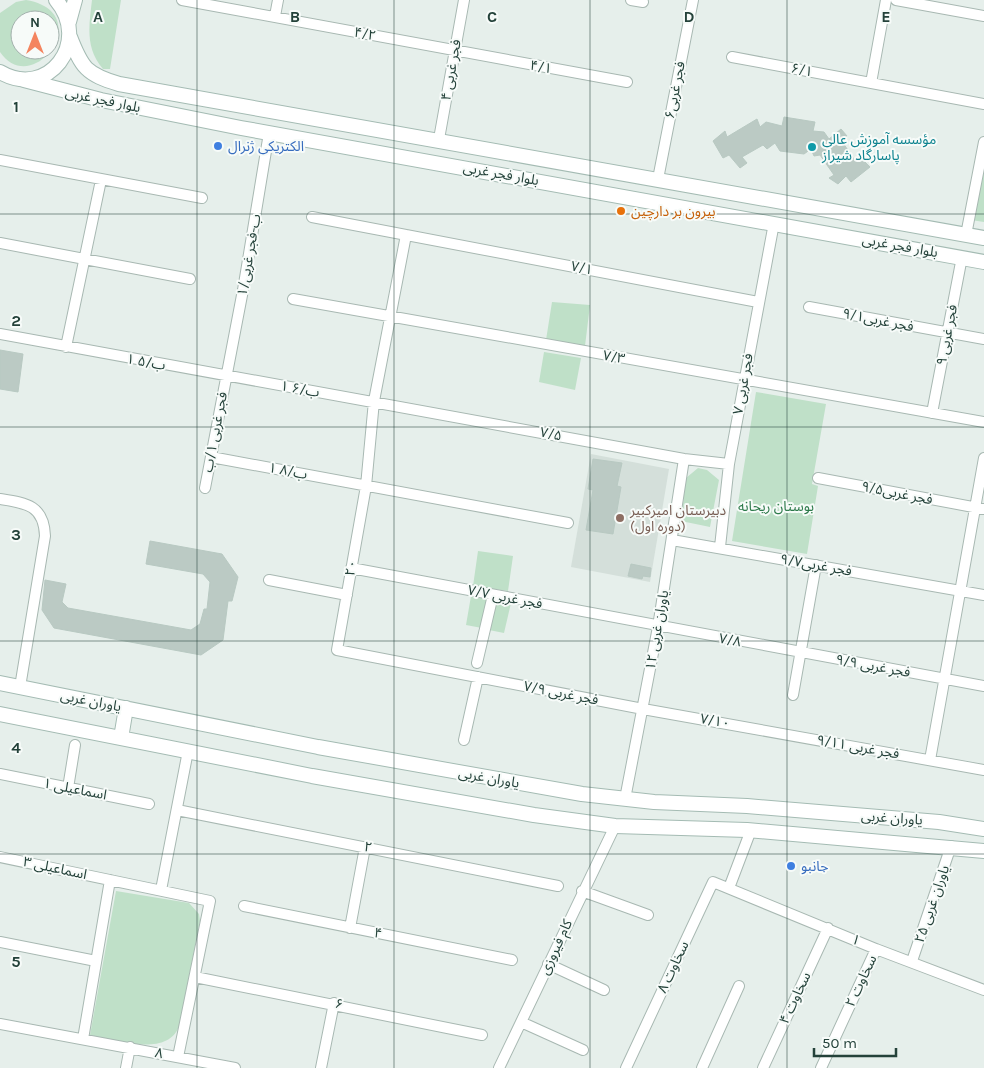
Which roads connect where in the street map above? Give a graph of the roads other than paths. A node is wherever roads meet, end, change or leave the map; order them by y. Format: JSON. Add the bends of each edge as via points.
{"nodes":[{"id":1,"x":56,"y":0,"type":"edge"},
{"id":2,"x":75,"y":0,"type":"edge"},
{"id":3,"x":182,"y":0,"type":"edge"},
{"id":4,"x":278,"y":0,"type":"edge"},
{"id":5,"x":464,"y":0,"type":"edge"},
{"id":6,"x":631,"y":0,"type":"edge"},
{"id":7,"x":693,"y":0,"type":"edge"},
{"id":8,"x":886,"y":0,"type":"edge"},
{"id":9,"x":896,"y":0,"type":"edge"},
{"id":10,"x":643,"y":2,"type":"dead end"},
{"id":11,"x":275,"y":16,"type":"junction"},
{"id":12,"x":984,"y":16,"type":"edge"},
{"id":13,"x":69,"y":22,"type":"junction"},
{"id":14,"x":70,"y":37,"type":"junction"},
{"id":15,"x":454,"y":52,"type":"junction"},
{"id":16,"x":732,"y":57,"type":"dead end"},
{"id":17,"x":2,"y":74,"type":"edge"},
{"id":18,"x":94,"y":76,"type":"junction"},
{"id":19,"x":20,"y":79,"type":"junction"},
{"id":20,"x":627,"y":82,"type":"dead end"},
{"id":21,"x":871,"y":83,"type":"junction"},
{"id":22,"x":90,"y":98,"type":"junction"},
{"id":23,"x":984,"y":104,"type":"edge"},
{"id":24,"x":269,"y":133,"type":"junction"},
{"id":25,"x":439,"y":139,"type":"junction"},
{"id":26,"x":984,"y":142,"type":"edge"},
{"id":27,"x":0,"y":160,"type":"edge"},
{"id":28,"x":658,"y":179,"type":"junction"},
{"id":29,"x":101,"y":180,"type":"junction"},
{"id":30,"x":202,"y":198,"type":"dead end"},
{"id":31,"x":312,"y":217,"type":"dead end"},
{"id":32,"x":879,"y":219,"type":"junction"},
{"id":33,"x":774,"y":223,"type":"junction"},
{"id":34,"x":966,"y":235,"type":"junction"},
{"id":35,"x":406,"y":236,"type":"junction"},
{"id":36,"x":984,"y":238,"type":"edge"},
{"id":37,"x":875,"y":242,"type":"junction"},
{"id":38,"x":0,"y":243,"type":"edge"},
{"id":39,"x":962,"y":257,"type":"junction"},
{"id":40,"x":84,"y":260,"type":"junction"},
{"id":41,"x":984,"y":262,"type":"edge"},
{"id":42,"x":190,"y":279,"type":"dead end"},
{"id":43,"x":293,"y":300,"type":"dead end"},
{"id":44,"x":758,"y":302,"type":"junction"},
{"id":45,"x":808,"y":307,"type":"dead end"},
{"id":46,"x":390,"y":318,"type":"junction"},
{"id":47,"x":948,"y":333,"type":"junction"},
{"id":48,"x":0,"y":334,"type":"edge"},
{"id":49,"x":984,"y":339,"type":"edge"},
{"id":50,"x":66,"y":347,"type":"junction"},
{"id":51,"x":226,"y":376,"type":"junction"},
{"id":52,"x":744,"y":380,"type":"junction"},
{"id":53,"x":374,"y":401,"type":"junction"},
{"id":54,"x":932,"y":413,"type":"junction"},
{"id":55,"x":984,"y":422,"type":"edge"},
{"id":56,"x":211,"y":456,"type":"junction"},
{"id":57,"x":984,"y":458,"type":"edge"},
{"id":58,"x":684,"y":459,"type":"junction"},
{"id":59,"x":729,"y":464,"type":"junction"},
{"id":60,"x":818,"y":478,"type":"dead end"},
{"id":61,"x":366,"y":486,"type":"junction"},
{"id":62,"x":205,"y":488,"type":"dead end"},
{"id":63,"x":0,"y":499,"type":"edge"},
{"id":64,"x":980,"y":508,"type":"edge"},
{"id":65,"x":568,"y":523,"type":"dead end"},
{"id":66,"x":672,"y":540,"type":"junction"},
{"id":67,"x":720,"y":547,"type":"junction"},
{"id":68,"x":816,"y":565,"type":"junction"},
{"id":69,"x":351,"y":568,"type":"junction"},
{"id":70,"x":269,"y":580,"type":"dead end"},
{"id":71,"x":960,"y":591,"type":"junction"},
{"id":72,"x":347,"y":595,"type":"junction"},
{"id":73,"x":493,"y":595,"type":"junction"},
{"id":74,"x":984,"y":595,"type":"edge"},
{"id":75,"x":658,"y":627,"type":"junction"},
{"id":76,"x":337,"y":650,"type":"joint"},
{"id":77,"x":801,"y":653,"type":"junction"},
{"id":78,"x":478,"y":663,"type":"dead end"},
{"id":79,"x":478,"y":677,"type":"junction"},
{"id":80,"x":945,"y":679,"type":"junction"},
{"id":81,"x":0,"y":682,"type":"edge"},
{"id":82,"x":984,"y":686,"type":"edge"},
{"id":83,"x":20,"y":687,"type":"junction"},
{"id":84,"x":793,"y":695,"type":"dead end"},
{"id":85,"x":126,"y":708,"type":"junction"},
{"id":86,"x":643,"y":708,"type":"junction"},
{"id":87,"x":0,"y":714,"type":"edge"},
{"id":88,"x":787,"y":734,"type":"joint"},
{"id":89,"x":121,"y":738,"type":"junction"},
{"id":90,"x":464,"y":740,"type":"dead end"},
{"id":91,"x":75,"y":745,"type":"dead end"},
{"id":92,"x":188,"y":751,"type":"junction"},
{"id":93,"x":930,"y":760,"type":"junction"},
{"id":94,"x":984,"y":770,"type":"edge"},
{"id":95,"x":0,"y":774,"type":"edge"},
{"id":96,"x":68,"y":788,"type":"junction"},
{"id":97,"x":625,"y":799,"type":"junction"},
{"id":98,"x":149,"y":804,"type":"dead end"},
{"id":99,"x":177,"y":810,"type":"junction"},
{"id":100,"x":825,"y":813,"type":"junction"},
{"id":101,"x":614,"y":826,"type":"junction"},
{"id":102,"x":984,"y":829,"type":"edge"},
{"id":103,"x":751,"y":830,"type":"junction"},
{"id":104,"x":823,"y":836,"type":"junction"},
{"id":105,"x":951,"y":846,"type":"junction"},
{"id":106,"x":365,"y":847,"type":"junction"},
{"id":107,"x":984,"y":850,"type":"edge"},
{"id":108,"x":0,"y":856,"type":"edge"},
{"id":109,"x":110,"y":880,"type":"junction"},
{"id":110,"x":558,"y":886,"type":"dead end"},
{"id":111,"x":729,"y":888,"type":"junction"},
{"id":112,"x":161,"y":890,"type":"junction"},
{"id":113,"x":582,"y":891,"type":"junction"},
{"id":114,"x":244,"y":906,"type":"dead end"},
{"id":115,"x":648,"y":915,"type":"dead end"},
{"id":116,"x":350,"y":928,"type":"junction"},
{"id":117,"x":828,"y":928,"type":"junction"},
{"id":118,"x":0,"y":942,"type":"edge"},
{"id":119,"x":876,"y":949,"type":"junction"},
{"id":120,"x":512,"y":960,"type":"dead end"},
{"id":121,"x":96,"y":961,"type":"junction"},
{"id":122,"x":912,"y":961,"type":"junction"},
{"id":123,"x":548,"y":964,"type":"junction"},
{"id":124,"x":195,"y":977,"type":"junction"},
{"id":125,"x":739,"y":986,"type":"dead end"},
{"id":126,"x":604,"y":990,"type":"dead end"},
{"id":127,"x":984,"y":990,"type":"edge"},
{"id":128,"x":334,"y":1003,"type":"junction"},
{"id":129,"x":521,"y":1022,"type":"junction"},
{"id":130,"x":0,"y":1024,"type":"edge"},
{"id":131,"x":482,"y":1035,"type":"dead end"},
{"id":132,"x":83,"y":1039,"type":"junction"},
{"id":133,"x":130,"y":1047,"type":"junction"},
{"id":134,"x":583,"y":1050,"type":"dead end"},
{"id":135,"x":178,"y":1057,"type":"junction"},
{"id":136,"x":126,"y":1068,"type":"edge"},
{"id":137,"x":235,"y":1068,"type":"edge"},
{"id":138,"x":321,"y":1068,"type":"edge"},
{"id":139,"x":499,"y":1068,"type":"edge"},
{"id":140,"x":626,"y":1068,"type":"edge"},
{"id":141,"x":702,"y":1068,"type":"edge"},
{"id":142,"x":762,"y":1068,"type":"edge"},
{"id":143,"x":821,"y":1068,"type":"edge"}],
"edges":[{"from":1,"to":13,"type":"main road"},
{"from":2,"to":13,"type":"main road"},
{"from":3,"to":11,"type":"street","name":"۴/۲"},
{"from":4,"to":11,"type":"street"},
{"from":5,"to":15,"type":"street","name":"۴ فجر غربی"},
{"from":6,"to":10,"type":"street"},
{"from":7,"to":28,"type":"street","name":"فجر غربی۶"},
{"from":8,"to":21,"type":"street"},
{"from":9,"to":12,"type":"street"},
{"from":11,"to":15,"type":"street","name":"۴/۲"},
{"from":13,"to":14,"type":"main road"},
{"from":14,"to":18,"type":"main road","name":"بلوار فجر غربی","via":[[78,57]]},
{"from":14,"to":19,"type":"main road","via":[[67,51],[54,68],[35,78]]},
{"from":15,"to":20,"type":"street","name":"۴/۱"},
{"from":15,"to":25,"type":"street","name":"۴ فجر غربی"},
{"from":16,"to":21,"type":"street","name":"۶/۱"},
{"from":17,"to":19,"type":"main road","name":"بلوار فجر غربی"},
{"from":18,"to":22,"type":"main road","via":[[86,82],[86,93]]},
{"from":18,"to":25,"type":"main road","name":"بلوار فجر غربی","via":[[119,84]]},
{"from":19,"to":22,"type":"main road","name":"بلوار فجر غربی"},
{"from":21,"to":23,"type":"street","name":"۶/۱"},
{"from":22,"to":24,"type":"main road","name":"بلوار فجر غربی"},
{"from":24,"to":33,"type":"main road","name":"بلوار فجر غربی"},
{"from":24,"to":51,"type":"street","name":"۱/ب-فجر غربی"},
{"from":25,"to":28,"type":"main road","name":"بلوار فجر غربی"},
{"from":26,"to":34,"type":"street"},
{"from":27,"to":29,"type":"street"},
{"from":28,"to":32,"type":"main road","name":"بلوار فجر غربی"},
{"from":29,"to":30,"type":"street"},
{"from":29,"to":40,"type":"street"},
{"from":31,"to":35,"type":"street","name":"۷/۱"},
{"from":32,"to":34,"type":"main road","name":"بلوار فجر غربی"},
{"from":32,"to":37,"type":"main road"},
{"from":33,"to":37,"type":"main road","name":"بلوار فجر غربی"},
{"from":33,"to":44,"type":"street","name":"۷ فجر غربی"},
{"from":34,"to":36,"type":"main road","name":"بلوار فجر غربی"},
{"from":35,"to":44,"type":"street","name":"۷/۱"},
{"from":35,"to":46,"type":"street","name":"۲۰"},
{"from":37,"to":39,"type":"main road","name":"بلوار فجر غربی"},
{"from":38,"to":40,"type":"street"},
{"from":39,"to":41,"type":"main road","name":"بلوار فجر غربی"},
{"from":39,"to":47,"type":"street","name":"۹ فجر غربی"},
{"from":40,"to":42,"type":"street"},
{"from":40,"to":50,"type":"street"},
{"from":43,"to":46,"type":"street","name":"۷/۳"},
{"from":44,"to":52,"type":"street","name":"۷ فجر غربی"},
{"from":45,"to":47,"type":"street","name":"فجر غربی۹/۱"},
{"from":46,"to":52,"type":"street","name":"۷/۳"},
{"from":46,"to":53,"type":"street","name":"۲۰"},
{"from":47,"to":49,"type":"street","name":"فجر غربی۹/۱"},
{"from":47,"to":54,"type":"street","name":"۹ فجر غربی"},
{"from":48,"to":50,"type":"street"},
{"from":50,"to":51,"type":"street","name":"۱ ب/۵"},
{"from":51,"to":53,"type":"street","name":"۱ ب/۶"},
{"from":51,"to":56,"type":"street","name":"فجر غربی ۱/ب"},
{"from":52,"to":54,"type":"street","name":"۷/۳"},
{"from":52,"to":59,"type":"street","name":"۷ فجر غربی"},
{"from":53,"to":58,"type":"street","name":"۷/۵"},
{"from":53,"to":61,"type":"street","name":"۲۰"},
{"from":54,"to":55,"type":"street","name":"۷/۳"},
{"from":56,"to":61,"type":"street","name":"۱ ب/۸"},
{"from":56,"to":62,"type":"street","name":"فجر غربی ۱/ب"},
{"from":57,"to":64,"type":"street"},
{"from":58,"to":59,"type":"street","name":"۷/۵"},
{"from":58,"to":66,"type":"street","name":"۱۲ یاوران غربی"},
{"from":59,"to":67,"type":"street","name":"۷ فجر غربی"},
{"from":60,"to":64,"type":"street","name":"فجر غربی۹/۵"},
{"from":61,"to":65,"type":"street","name":"۱ ب/۸"},
{"from":61,"to":69,"type":"street","name":"۲۰"},
{"from":63,"to":83,"type":"street","via":[[33,507],[45,522]]},
{"from":64,"to":71,"type":"street"},
{"from":66,"to":67,"type":"street","name":"فجر غربی۹/۷"},
{"from":66,"to":75,"type":"street","name":"۱۲ یاوران غربی"},
{"from":67,"to":68,"type":"street","name":"فجر غربی۹/۷"},
{"from":68,"to":71,"type":"street","name":"فجر غربی۹/۷"},
{"from":68,"to":77,"type":"street"},
{"from":69,"to":72,"type":"street","name":"۲۰"},
{"from":69,"to":73,"type":"street","name":"۷/۷ فجر غربی"},
{"from":70,"to":72,"type":"street"},
{"from":71,"to":74,"type":"street","name":"فجر غربی۹/۷"},
{"from":71,"to":80,"type":"street"},
{"from":72,"to":76,"type":"street","name":"۲۰"},
{"from":73,"to":75,"type":"street","name":"۷/۷ فجر غربی"},
{"from":73,"to":78,"type":"street"},
{"from":75,"to":77,"type":"street","name":"۷/۸"},
{"from":75,"to":86,"type":"street","name":"۱۲ یاوران غربی"},
{"from":76,"to":79,"type":"street","name":"۷/۹ فجر غربی"},
{"from":77,"to":80,"type":"street","name":"۹/۹ فجر غربی"},
{"from":77,"to":84,"type":"street"},
{"from":79,"to":86,"type":"street","name":"۷/۹ فجر غربی"},
{"from":79,"to":90,"type":"street"},
{"from":80,"to":82,"type":"street","name":"۹/۹ فجر غربی"},
{"from":80,"to":93,"type":"street"},
{"from":81,"to":83,"type":"main road","name":"یاوران غربی"},
{"from":83,"to":85,"type":"main road","name":"یاوران غربی"},
{"from":85,"to":89,"type":"main road"},
{"from":85,"to":97,"type":"main road","name":"یاوران غربی","via":[[450,771]]},
{"from":86,"to":88,"type":"street","name":"۷/۱۰"},
{"from":86,"to":97,"type":"street","name":"۱۲ یاوران غربی"},
{"from":87,"to":89,"type":"main road","name":"یاوران غربی"},
{"from":88,"to":93,"type":"street","name":"۹/۱۱ فجر غربی"},
{"from":89,"to":92,"type":"main road","name":"یاوران غربی"},
{"from":91,"to":96,"type":"street"},
{"from":92,"to":99,"type":"street"},
{"from":92,"to":101,"type":"main road","name":"یاوران غربی","via":[[534,815]]},
{"from":93,"to":94,"type":"street","name":"۹/۱۱ فجر غربی"},
{"from":95,"to":96,"type":"street","name":"اسماعیلی ۱"},
{"from":96,"to":98,"type":"street","name":"اسماعیلی ۱"},
{"from":97,"to":100,"type":"main road","name":"یاوران غربی"},
{"from":99,"to":106,"type":"street","name":"۲"},
{"from":99,"to":112,"type":"street"},
{"from":100,"to":102,"type":"main road","name":"یاوران غربی"},
{"from":100,"to":104,"type":"main road"},
{"from":101,"to":103,"type":"main road","name":"یاوران غربی"},
{"from":101,"to":113,"type":"street","name":"کام فیروزی"},
{"from":103,"to":104,"type":"main road","name":"یاوران غربی"},
{"from":103,"to":111,"type":"street"},
{"from":104,"to":105,"type":"main road","name":"یاوران غربی"},
{"from":105,"to":107,"type":"main road","name":"یاوران غربی"},
{"from":105,"to":122,"type":"street","name":"یاوران غربی ۲۵"},
{"from":106,"to":110,"type":"street","name":"۲"},
{"from":106,"to":116,"type":"street"},
{"from":108,"to":109,"type":"street","name":"اسماعیلی ۳"},
{"from":109,"to":112,"type":"street","name":"اسماعیلی ۳"},
{"from":109,"to":121,"type":"street"},
{"from":111,"to":117,"type":"street","name":"۱"},
{"from":111,"to":140,"type":"street","name":"سخاوت ۸","via":[[713,882]]},
{"from":112,"to":124,"type":"street","name":"اسماعیلی ۳","via":[[210,901]]},
{"from":113,"to":115,"type":"street"},
{"from":113,"to":123,"type":"street","name":"کام فیروزی"},
{"from":114,"to":116,"type":"street","name":"۴"},
{"from":116,"to":120,"type":"street","name":"۴"},
{"from":117,"to":119,"type":"street","name":"۱"},
{"from":117,"to":142,"type":"street","name":"سخاوت ۴"},
{"from":118,"to":121,"type":"street"},
{"from":119,"to":122,"type":"street","name":"۱"},
{"from":119,"to":143,"type":"street","name":"سخاوت ۲"},
{"from":121,"to":132,"type":"street"},
{"from":122,"to":127,"type":"street","name":"۱"},
{"from":123,"to":126,"type":"street"},
{"from":123,"to":129,"type":"street","name":"کام فیروزی"},
{"from":124,"to":128,"type":"street","name":"۶"},
{"from":124,"to":135,"type":"street"},
{"from":125,"to":141,"type":"street"},
{"from":128,"to":131,"type":"street","name":"۶"},
{"from":128,"to":138,"type":"street"},
{"from":129,"to":134,"type":"street"},
{"from":129,"to":139,"type":"street","name":"کام فیروزی"},
{"from":130,"to":132,"type":"street","name":"۸"},
{"from":132,"to":133,"type":"street","name":"۸"},
{"from":133,"to":135,"type":"street","name":"۸"},
{"from":133,"to":136,"type":"street"},
{"from":135,"to":137,"type":"street","name":"۸"}]}
